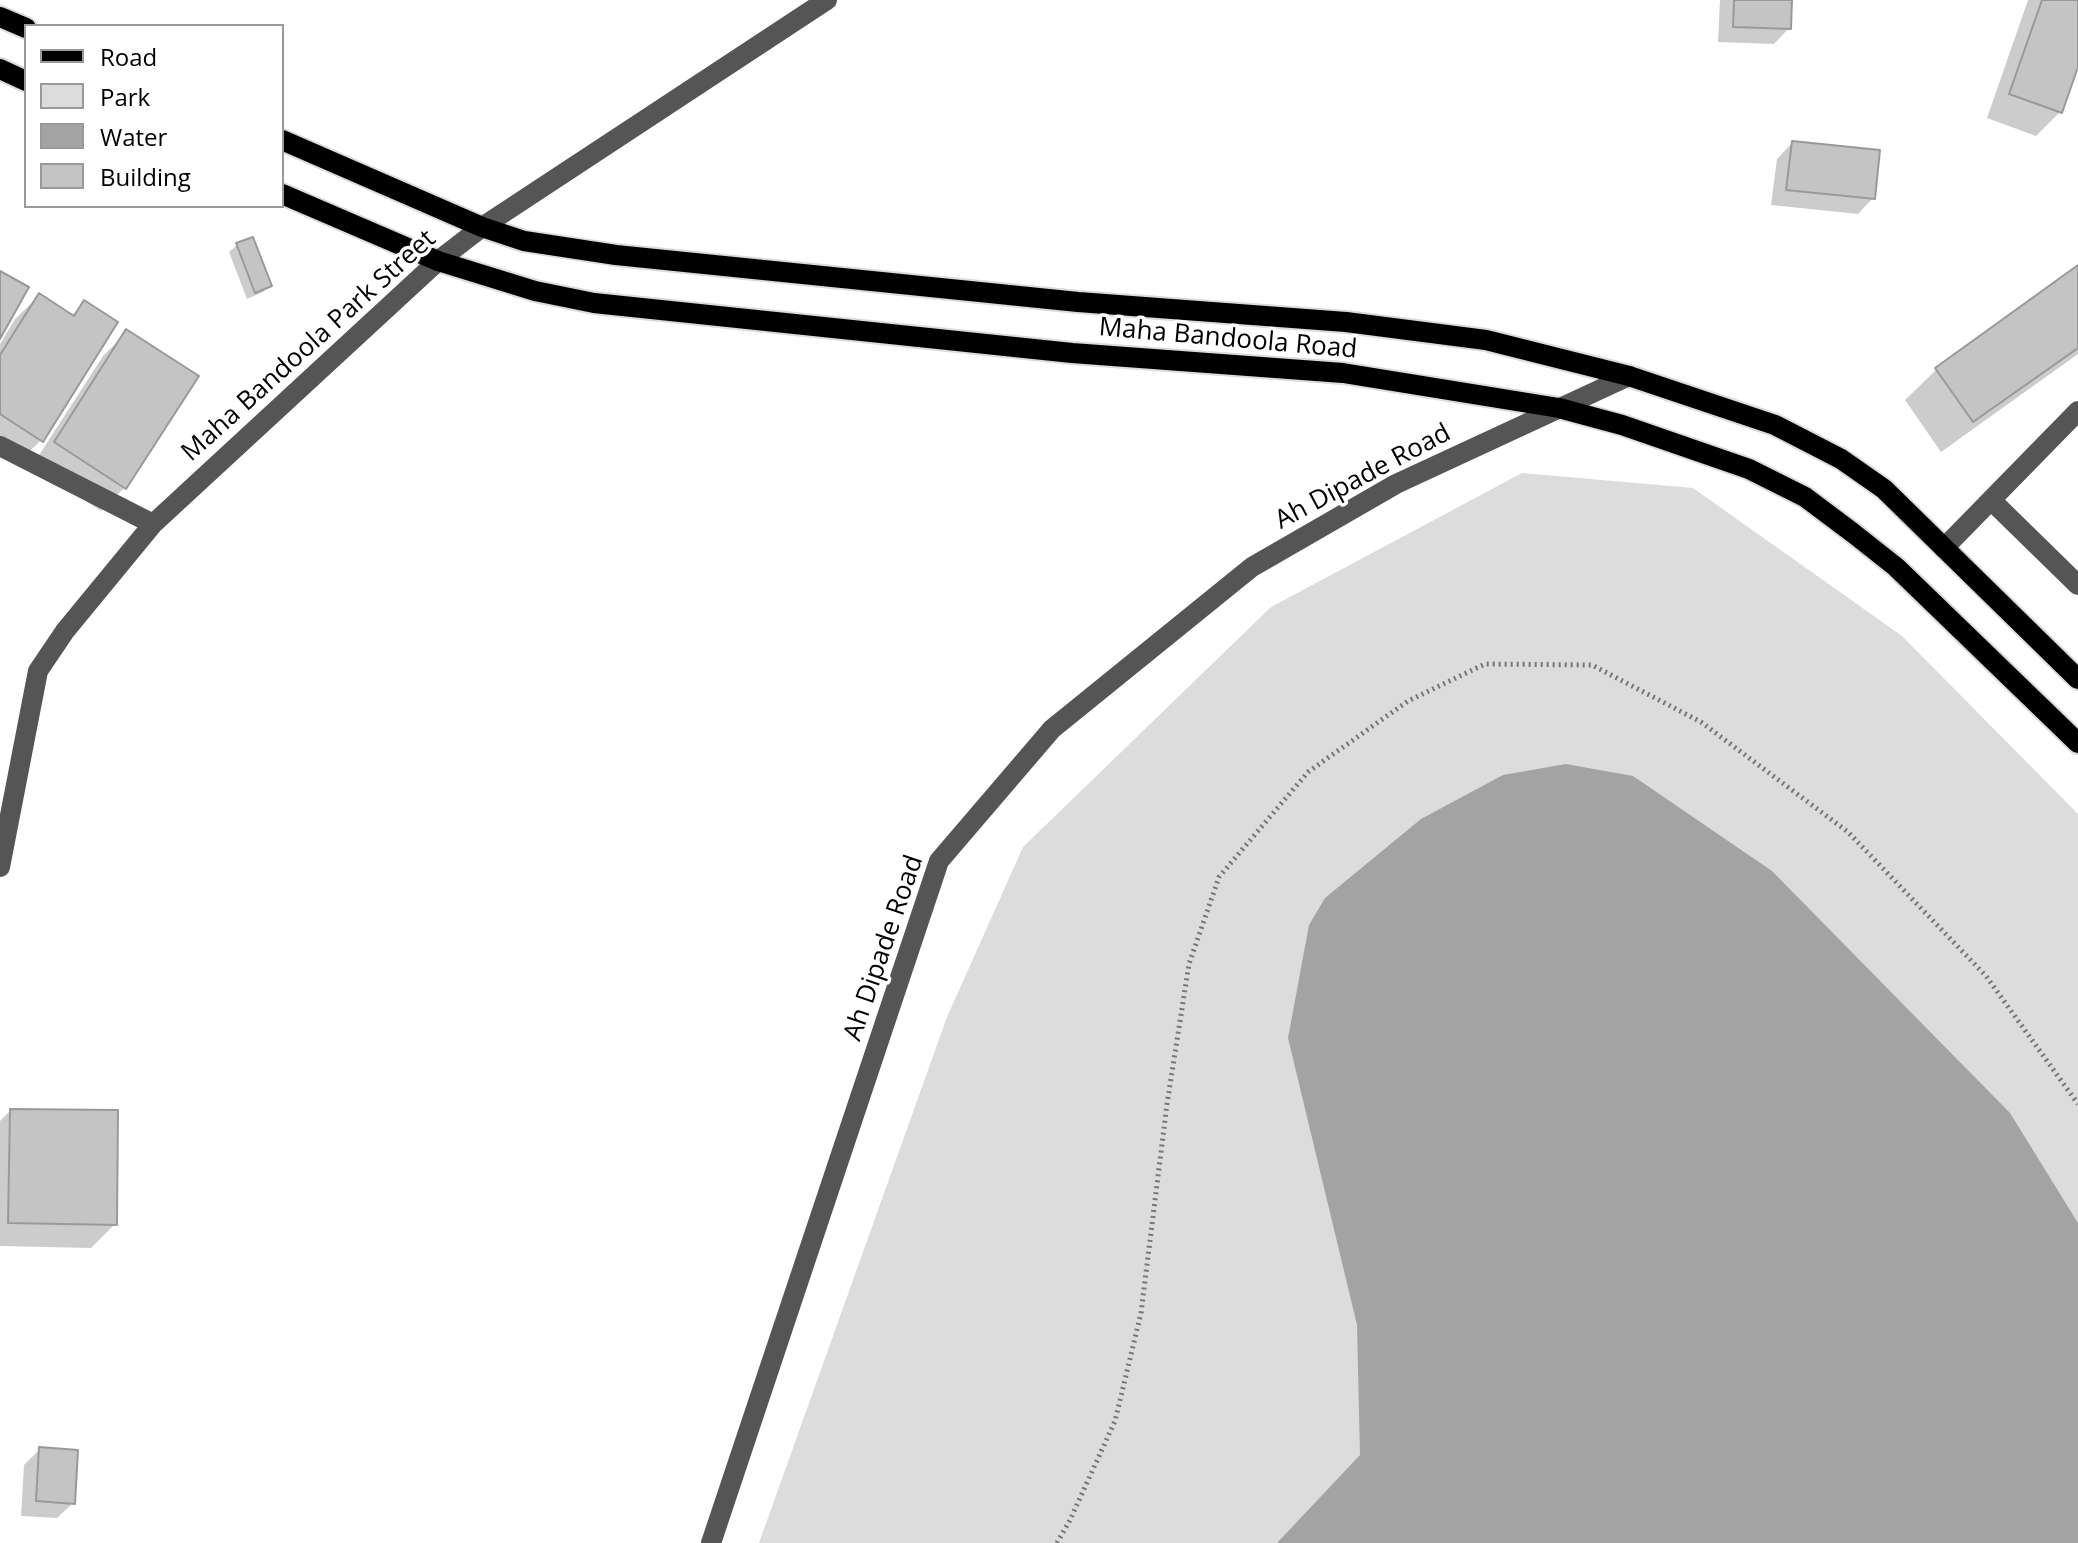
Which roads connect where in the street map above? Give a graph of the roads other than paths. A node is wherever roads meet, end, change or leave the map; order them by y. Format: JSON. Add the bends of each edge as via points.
{"nodes":[{"id":1,"x":827,"y":0,"type":"edge"},
{"id":2,"x":0,"y":17,"type":"edge"},
{"id":3,"x":24,"y":27,"type":"edge"},
{"id":4,"x":0,"y":69,"type":"edge"},
{"id":5,"x":24,"y":80,"type":"edge"},
{"id":6,"x":284,"y":141,"type":"edge"},
{"id":7,"x":284,"y":195,"type":"edge"},
{"id":8,"x":482,"y":227,"type":"junction"},
{"id":9,"x":438,"y":261,"type":"junction"},
{"id":10,"x":1629,"y":376,"type":"junction"},
{"id":11,"x":1559,"y":408,"type":"junction"},
{"id":12,"x":2078,"y":411,"type":"edge"},
{"id":13,"x":0,"y":446,"type":"edge"},
{"id":14,"x":1991,"y":500,"type":"junction"},
{"id":15,"x":153,"y":524,"type":"junction"},
{"id":16,"x":1944,"y":548,"type":"junction"},
{"id":17,"x":2078,"y":585,"type":"edge"},
{"id":18,"x":2078,"y":679,"type":"edge"},
{"id":19,"x":2078,"y":743,"type":"edge"},
{"id":20,"x":0,"y":867,"type":"edge"},
{"id":21,"x":711,"y":1543,"type":"edge"}],
"edges":[{"from":1,"to":8,"type":"street","name":"Maha Bandoola Park Street"},
{"from":2,"to":3,"type":"main road"},
{"from":4,"to":5,"type":"main road"},
{"from":6,"to":8,"type":"main road","name":"Maha Bandoola Road"},
{"from":7,"to":9,"type":"main road","name":"Maha Bandoola Road"},
{"from":8,"to":9,"type":"street","name":"Maha Bandoola Park Street"},
{"from":8,"to":10,"type":"main road","name":"Maha Bandoola Road","via":[[524,241],[616,255],[1063,301],[1346,322],[1486,340]]},
{"from":9,"to":11,"type":"main road","name":"Maha Bandoola Road","via":[[594,303],[1072,353],[1343,373]]},
{"from":9,"to":15,"type":"street","name":"Maha Bandoola Park Street"},
{"from":10,"to":11,"type":"street","name":"Ah Dipade Road"},
{"from":10,"to":16,"type":"main road","name":"Maha Bandoola Road","via":[[1775,425],[1841,459],[1884,489]]},
{"from":11,"to":19,"type":"main road","name":"Maha Bandoola Road","via":[[1749,469],[1805,497],[1896,567]]},
{"from":11,"to":21,"type":"street","name":"Ah Dipade Road","via":[[1396,484],[1252,567],[1052,729],[939,861]]},
{"from":12,"to":14,"type":"street"},
{"from":13,"to":15,"type":"street"},
{"from":14,"to":16,"type":"street"},
{"from":14,"to":17,"type":"street"},
{"from":15,"to":20,"type":"street","name":"Maha Bandoola Park Street","via":[[38,671]]},
{"from":16,"to":18,"type":"main road","name":"Maha Bandoola Road"}]}
